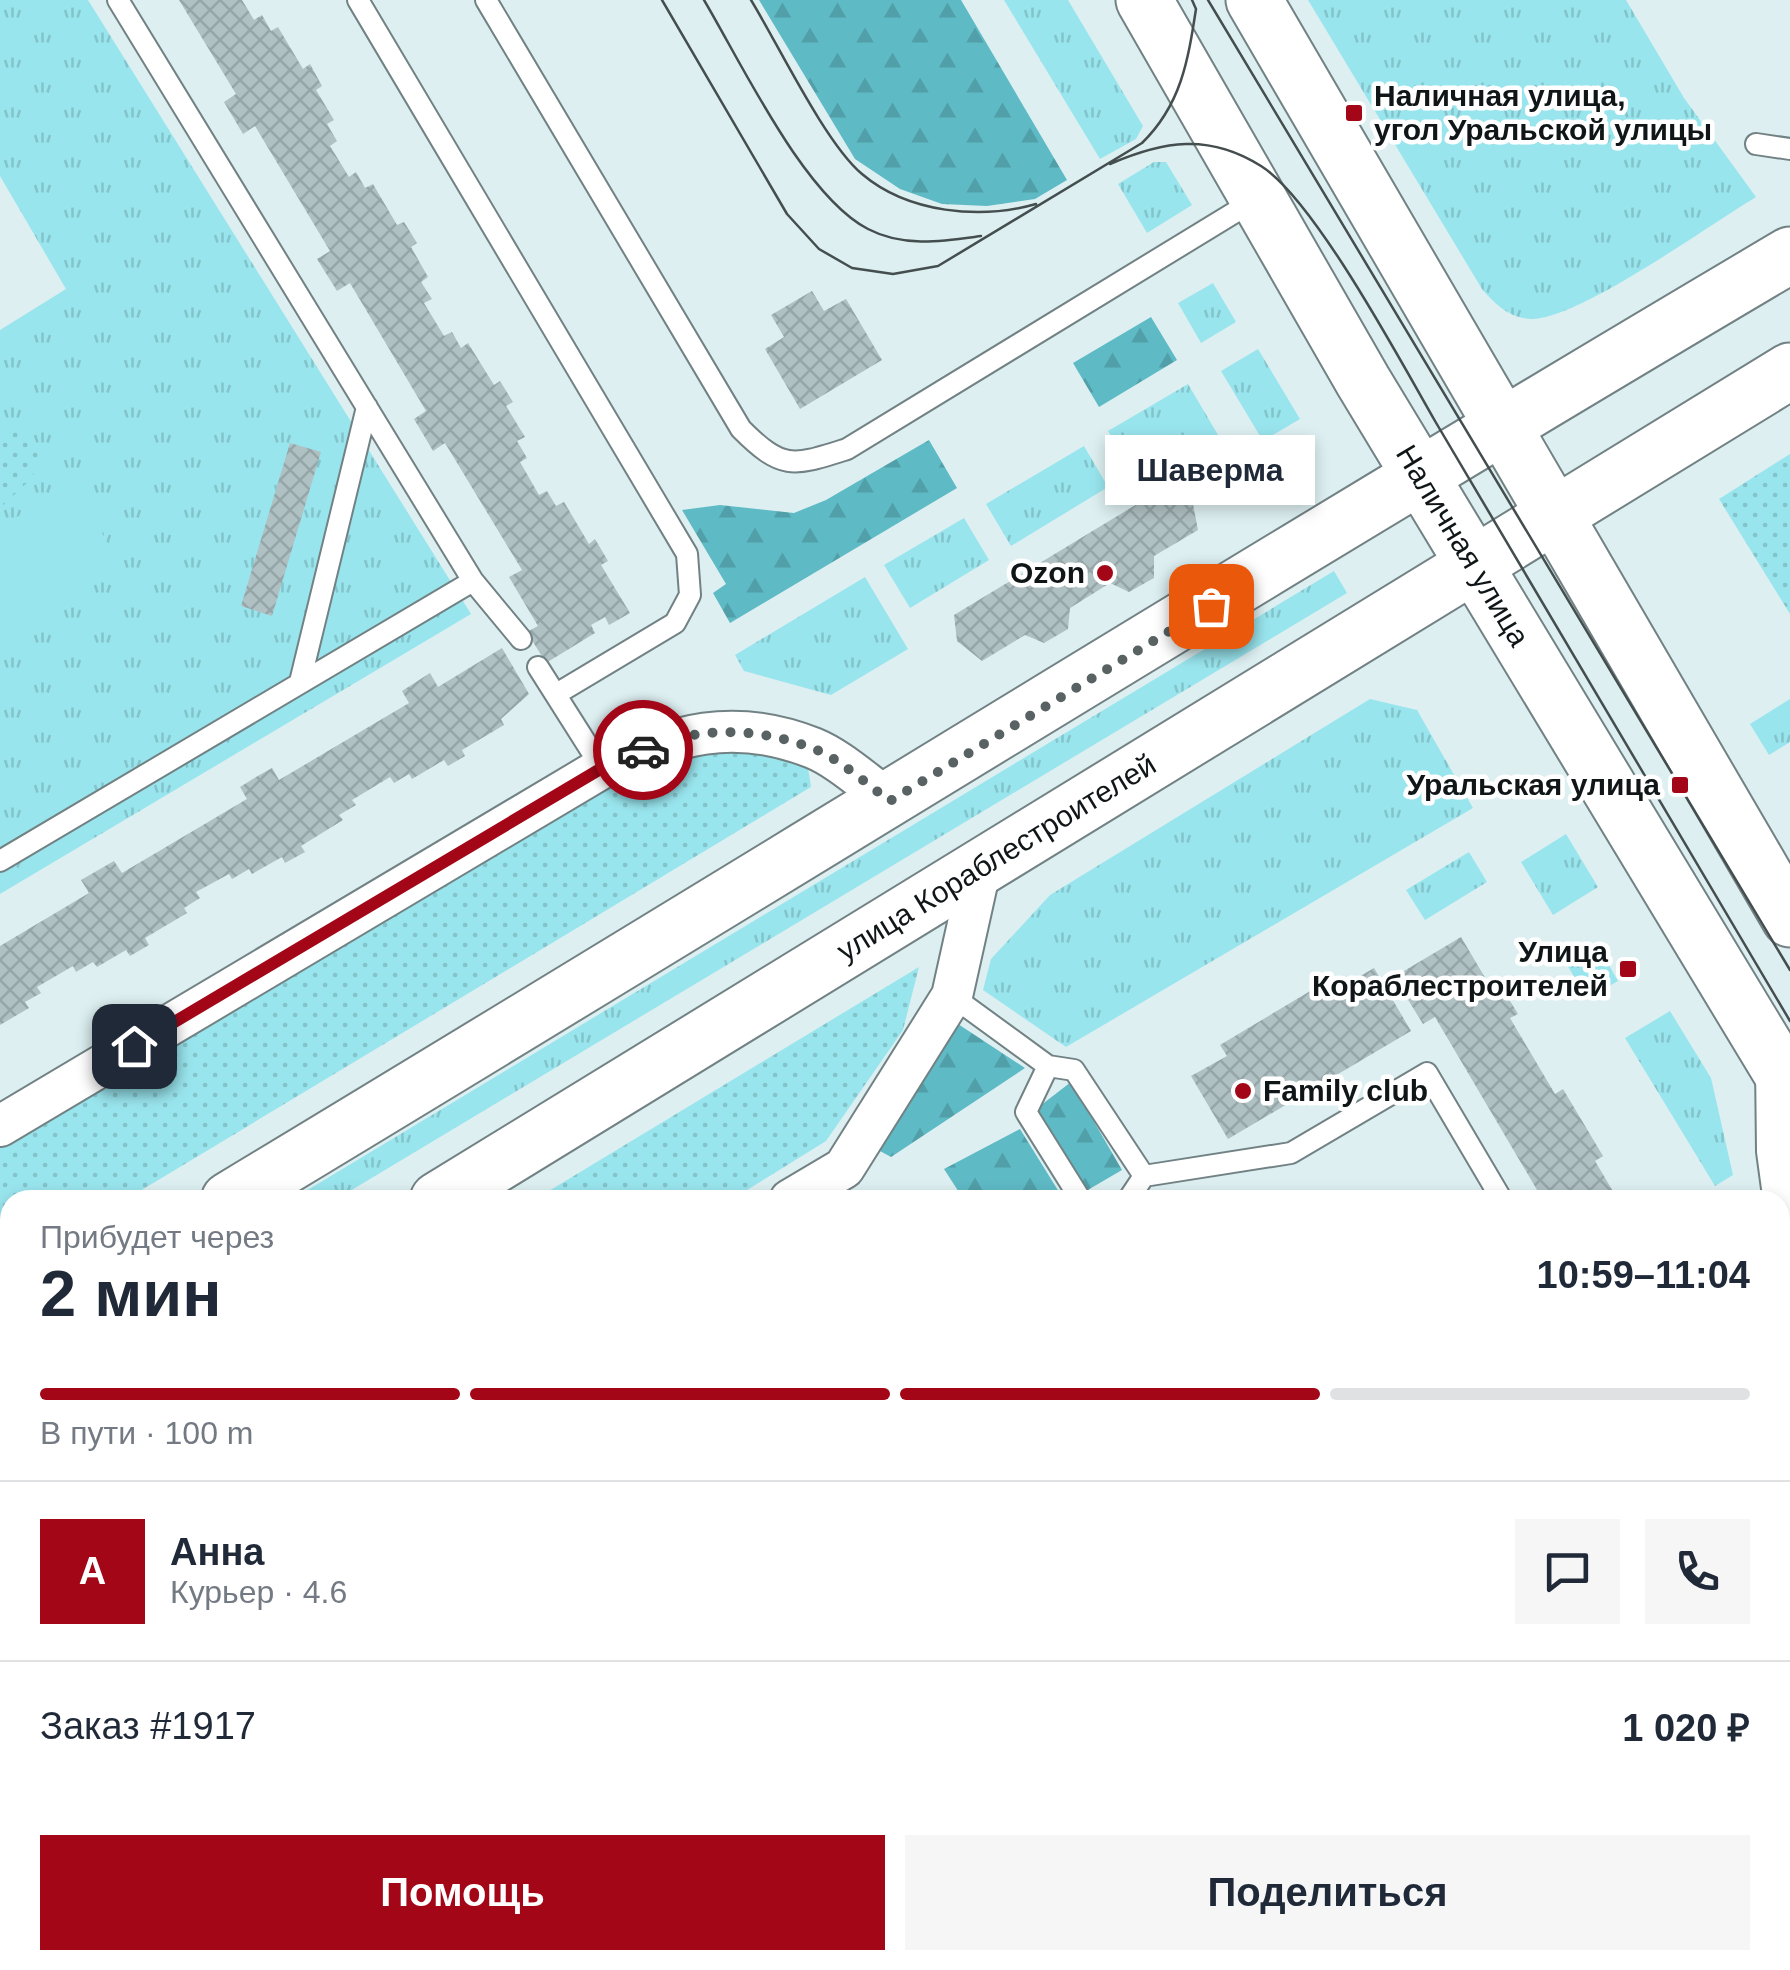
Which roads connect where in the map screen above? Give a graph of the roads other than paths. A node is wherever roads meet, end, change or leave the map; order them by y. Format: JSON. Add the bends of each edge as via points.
{"nodes":[{"id":1,"x":118,"y":0,"type":"edge"},
{"id":2,"x":358,"y":0,"type":"edge"},
{"id":3,"x":486,"y":0,"type":"edge"},
{"id":4,"x":1144,"y":0,"type":"edge"},
{"id":5,"x":1254,"y":0,"type":"edge"},
{"id":6,"x":1756,"y":144,"type":"dead end"},
{"id":7,"x":1790,"y":150,"type":"edge"},
{"id":8,"x":1259,"y":198,"type":"junction"},
{"id":9,"x":1790,"y":255,"type":"edge"},
{"id":10,"x":1790,"y":371,"type":"edge"},
{"id":11,"x":367,"y":408,"type":"junction"},
{"id":12,"x":1502,"y":424,"type":"junction"},
{"id":13,"x":1420,"y":475,"type":"junction"},
{"id":14,"x":1553,"y":513,"type":"junction"},
{"id":15,"x":1473,"y":562,"type":"junction"},
{"id":16,"x":473,"y":581,"type":"junction"},
{"id":17,"x":521,"y":639,"type":"dead end"},
{"id":18,"x":538,"y":667,"type":"dead end"},
{"id":19,"x":300,"y":682,"type":"junction"},
{"id":20,"x":558,"y":693,"type":"junction"},
{"id":21,"x":602,"y":768,"type":"junction"},
{"id":22,"x":890,"y":801,"type":"junction"},
{"id":23,"x":0,"y":861,"type":"edge"},
{"id":24,"x":980,"y":870,"type":"junction"},
{"id":25,"x":1790,"y":919,"type":"edge"},
{"id":26,"x":952,"y":996,"type":"junction"},
{"id":27,"x":1048,"y":1066,"type":"junction"},
{"id":28,"x":1783,"y":1076,"type":"edge"},
{"id":29,"x":0,"y":1126,"type":"edge"},
{"id":30,"x":1144,"y":1176,"type":"junction"},
{"id":31,"x":246,"y":1190,"type":"edge"},
{"id":32,"x":454,"y":1190,"type":"edge"},
{"id":33,"x":807,"y":1190,"type":"edge"},
{"id":34,"x":1075,"y":1190,"type":"edge"},
{"id":35,"x":1135,"y":1190,"type":"edge"},
{"id":36,"x":1496,"y":1190,"type":"edge"},
{"id":37,"x":1783,"y":1190,"type":"edge"}],
"edges":[{"from":1,"to":11,"type":"lane"},
{"from":2,"to":20,"type":"lane","via":[[687,554],[690,595],[674,623]]},
{"from":3,"to":8,"type":"lane","via":[[741,429],[771,459],[806,462],[847,449]]},
{"from":4,"to":8,"type":"main road","name":"Наличная улица"},
{"from":5,"to":12,"type":"main road"},
{"from":6,"to":7,"type":"lane"},
{"from":8,"to":13,"type":"main road","name":"Наличная улица"},
{"from":9,"to":12,"type":"main road"},
{"from":10,"to":14,"type":"main road"},
{"from":11,"to":16,"type":"lane"},
{"from":11,"to":19,"type":"lane"},
{"from":12,"to":13,"type":"main road"},
{"from":12,"to":14,"type":"main road"},
{"from":13,"to":15,"type":"main road","name":"Наличная улица"},
{"from":13,"to":22,"type":"main road"},
{"from":14,"to":15,"type":"main road","name":"улица Кораблестроителей"},
{"from":14,"to":25,"type":"main road"},
{"from":15,"to":24,"type":"main road","name":"улица Кораблестроителей"},
{"from":15,"to":28,"type":"main road","name":"Наличная улица"},
{"from":16,"to":17,"type":"lane"},
{"from":16,"to":19,"type":"lane"},
{"from":18,"to":20,"type":"lane"},
{"from":19,"to":23,"type":"lane"},
{"from":20,"to":21,"type":"lane"},
{"from":21,"to":22,"type":"street","via":[[670,738],[736,730],[814,748]]},
{"from":21,"to":29,"type":"street"},
{"from":22,"to":31,"type":"main road"},
{"from":24,"to":26,"type":"street"},
{"from":24,"to":32,"type":"main road","name":"улица Кораблестроителей"},
{"from":26,"to":27,"type":"lane"},
{"from":26,"to":33,"type":"street","via":[[844,1168]]},
{"from":27,"to":30,"type":"lane","via":[[1074,1070]]},
{"from":27,"to":34,"type":"lane","via":[[1026,1112]]},
{"from":28,"to":37,"type":"street"},
{"from":30,"to":35,"type":"lane"},
{"from":30,"to":36,"type":"lane","via":[[1292,1153],[1427,1073]]}]}
